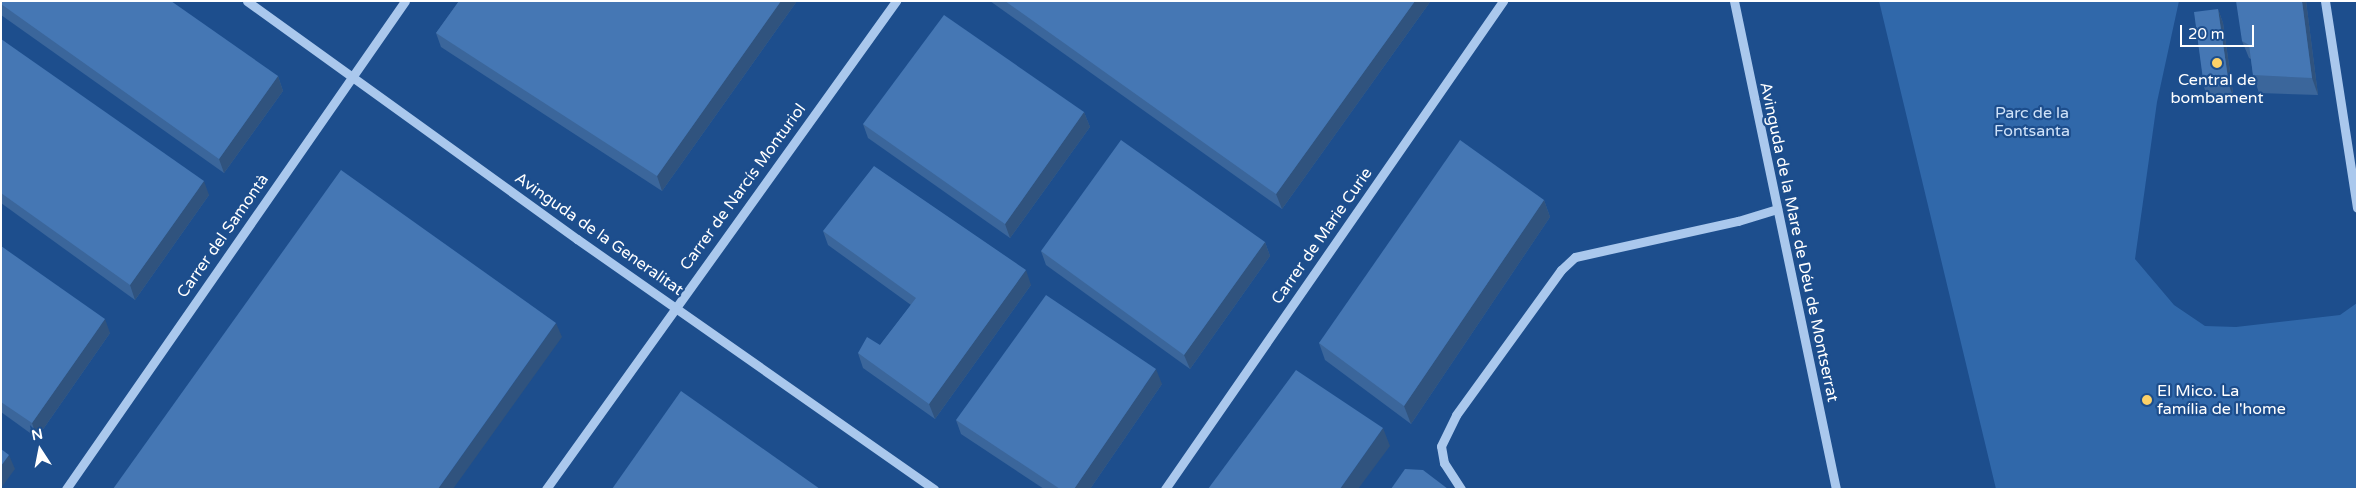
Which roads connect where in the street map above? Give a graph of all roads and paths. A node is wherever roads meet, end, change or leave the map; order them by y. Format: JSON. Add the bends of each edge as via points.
{"nodes":[{"id":1,"x":247,"y":1,"type":"edge"},
{"id":2,"x":405,"y":1,"type":"edge"},
{"id":3,"x":896,"y":1,"type":"edge"},
{"id":4,"x":1503,"y":1,"type":"edge"},
{"id":5,"x":1734,"y":1,"type":"edge"},
{"id":6,"x":2325,"y":1,"type":"edge"},
{"id":7,"x":352,"y":75,"type":"junction"},
{"id":8,"x":2357,"y":208,"type":"edge"},
{"id":9,"x":1777,"y":209,"type":"junction"},
{"id":10,"x":676,"y":306,"type":"junction"},
{"id":11,"x":66,"y":489,"type":"edge"},
{"id":12,"x":546,"y":489,"type":"edge"},
{"id":13,"x":934,"y":489,"type":"edge"},
{"id":14,"x":1165,"y":489,"type":"edge"},
{"id":15,"x":1461,"y":489,"type":"edge"},
{"id":16,"x":1836,"y":489,"type":"edge"}],
"edges":[{"from":1,"to":7,"type":"street","name":"Avinguda de la Generalitat"},
{"from":2,"to":7,"type":"street","name":"Carrer del Samontà"},
{"from":3,"to":10,"type":"street","name":"Carrer de Narcís Monturiol"},
{"from":4,"to":14,"type":"street","name":"Carrer de Marie Curie"},
{"from":5,"to":9,"type":"street","name":"Avinguda de la Mare de Déu de Montserrat"},
{"from":6,"to":8,"type":"street"},
{"from":7,"to":10,"type":"street","name":"Avinguda de la Generalitat","via":[[577,239]]},
{"from":7,"to":11,"type":"street","name":"Carrer del Samontà"},
{"from":9,"to":15,"type":"street","via":[[1575,258],[1561,270],[1453,422],[1441,446],[1444,463]]},
{"from":9,"to":16,"type":"street","name":"Avinguda de la Mare de Déu de Montserrat"},
{"from":10,"to":12,"type":"street","name":"Carrer de Narcís Monturiol"},
{"from":10,"to":13,"type":"street","name":"Avinguda de la Generalitat"}]}
